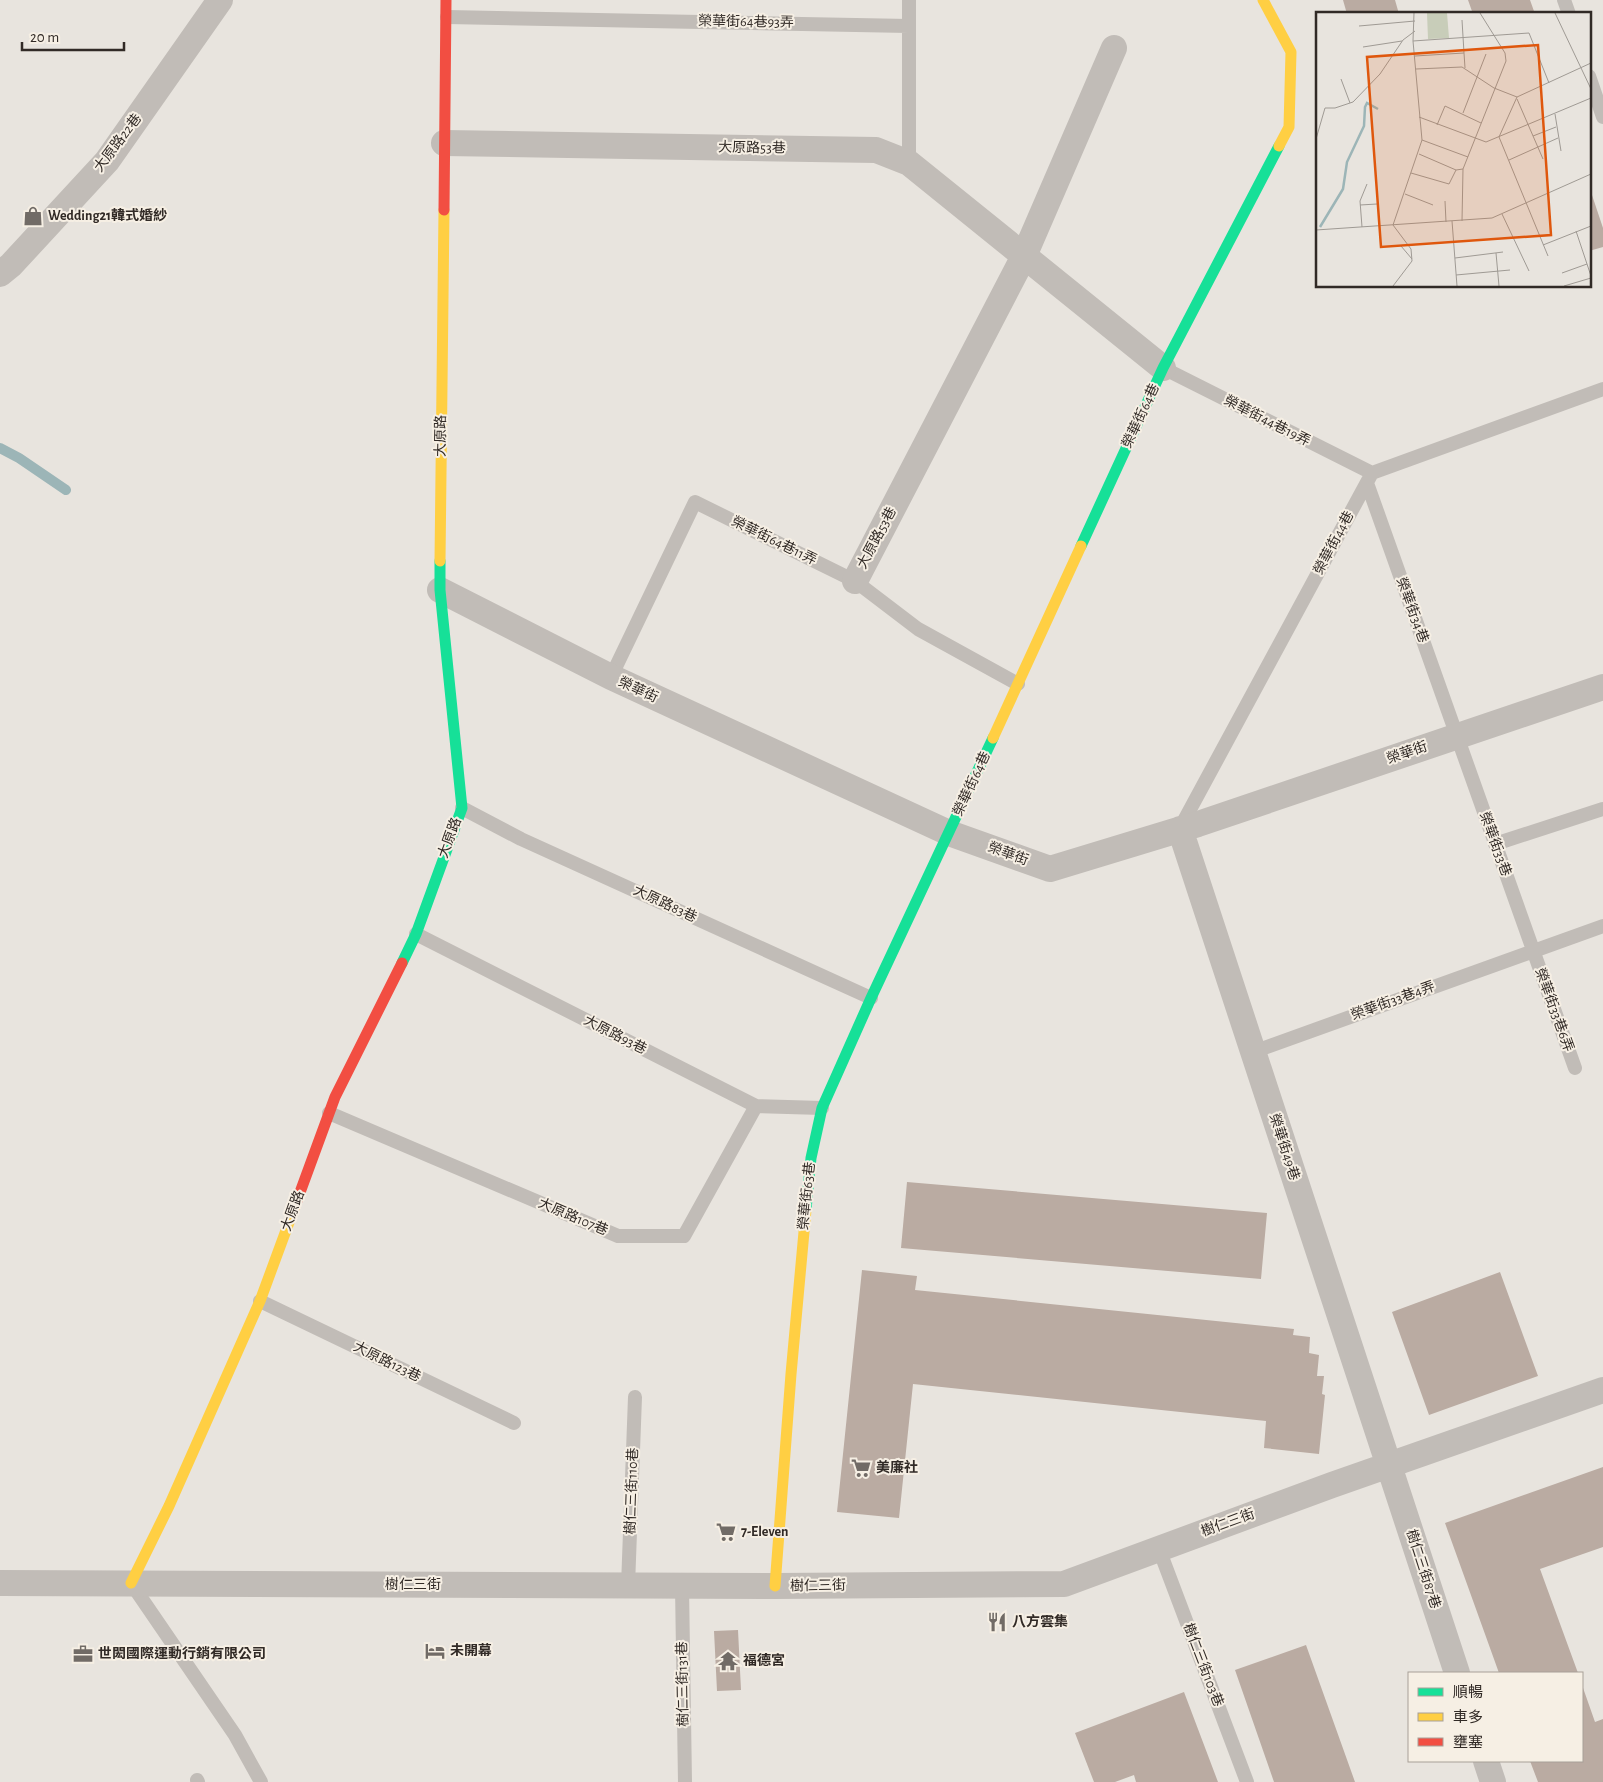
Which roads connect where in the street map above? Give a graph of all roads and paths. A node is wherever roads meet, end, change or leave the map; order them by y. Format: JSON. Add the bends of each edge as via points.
{"nodes":[{"id":1,"x":220,"y":0,"type":"edge"},
{"id":2,"x":446,"y":0,"type":"edge"},
{"id":3,"x":909,"y":0,"type":"edge"},
{"id":4,"x":1263,"y":0,"type":"edge"},
{"id":5,"x":1564,"y":0,"type":"edge"},
{"id":6,"x":1568,"y":12,"type":"edge"},
{"id":7,"x":447,"y":17,"type":"junction"},
{"id":8,"x":908,"y":26,"type":"junction"},
{"id":9,"x":1114,"y":48,"type":"dead end"},
{"id":10,"x":1590,"y":79,"type":"edge"},
{"id":11,"x":1603,"y":117,"type":"edge"},
{"id":12,"x":444,"y":143,"type":"junction"},
{"id":13,"x":909,"y":163,"type":"junction"},
{"id":14,"x":1024,"y":256,"type":"junction"},
{"id":15,"x":0,"y":274,"type":"edge"},
{"id":16,"x":1163,"y":368,"type":"junction"},
{"id":17,"x":1603,"y":389,"type":"edge"},
{"id":18,"x":1369,"y":478,"type":"junction"},
{"id":19,"x":854,"y":581,"type":"junction"},
{"id":20,"x":440,"y":590,"type":"junction"},
{"id":21,"x":611,"y":678,"type":"junction"},
{"id":22,"x":1018,"y":684,"type":"junction"},
{"id":23,"x":1603,"y":687,"type":"edge"},
{"id":24,"x":1457,"y":737,"type":"junction"},
{"id":25,"x":462,"y":808,"type":"junction"},
{"id":26,"x":1603,"y":809,"type":"edge"},
{"id":27,"x":1180,"y":829,"type":"junction"},
{"id":28,"x":949,"y":833,"type":"junction"},
{"id":29,"x":1495,"y":844,"type":"junction"},
{"id":30,"x":1603,"y":926,"type":"edge"},
{"id":31,"x":416,"y":934,"type":"junction"},
{"id":32,"x":1533,"y":951,"type":"junction"},
{"id":33,"x":871,"y":998,"type":"junction"},
{"id":34,"x":1252,"y":1052,"type":"junction"},
{"id":35,"x":1575,"y":1068,"type":"dead end"},
{"id":36,"x":756,"y":1106,"type":"junction"},
{"id":37,"x":822,"y":1108,"type":"junction"},
{"id":38,"x":329,"y":1113,"type":"junction"},
{"id":39,"x":260,"y":1300,"type":"junction"},
{"id":40,"x":1603,"y":1390,"type":"edge"},
{"id":41,"x":636,"y":1397,"type":"dead end"},
{"id":42,"x":514,"y":1424,"type":"dead end"},
{"id":43,"x":1388,"y":1465,"type":"junction"},
{"id":44,"x":1159,"y":1549,"type":"junction"},
{"id":45,"x":0,"y":1583,"type":"edge"},
{"id":46,"x":131,"y":1583,"type":"junction"},
{"id":47,"x":628,"y":1586,"type":"junction"},
{"id":48,"x":682,"y":1586,"type":"junction"},
{"id":49,"x":775,"y":1586,"type":"junction"},
{"id":50,"x":1457,"y":1672,"type":"edge"},
{"id":51,"x":1486,"y":1762,"type":"edge"},
{"id":52,"x":261,"y":1782,"type":"edge"},
{"id":53,"x":685,"y":1782,"type":"edge"},
{"id":54,"x":1247,"y":1782,"type":"edge"},
{"id":55,"x":1493,"y":1782,"type":"edge"}],
"edges":[{"from":1,"to":15,"type":"street","name":"大原路22巷","via":[[107,161]]},
{"from":2,"to":7,"type":"street","name":"大原路"},
{"from":3,"to":8,"type":"lane"},
{"from":4,"to":16,"type":"street","name":"榮華街64巷","via":[[1291,52],[1288,127]]},
{"from":5,"to":6,"type":"lane"},
{"from":7,"to":8,"type":"lane","name":"榮華街64巷93弄"},
{"from":7,"to":12,"type":"street","name":"大原路"},
{"from":8,"to":13,"type":"lane"},
{"from":9,"to":14,"type":"street","name":"大原路53巷"},
{"from":10,"to":11,"type":"lane"},
{"from":12,"to":13,"type":"street","name":"大原路53巷","via":[[876,150]]},
{"from":12,"to":20,"type":"street","name":"大原路"},
{"from":13,"to":14,"type":"street","name":"大原路53巷"},
{"from":14,"to":16,"type":"street","name":"大原路53巷"},
{"from":14,"to":19,"type":"street","name":"大原路53巷"},
{"from":16,"to":18,"type":"lane","name":"榮華街44巷19弄"},
{"from":16,"to":22,"type":"street","name":"榮華街64巷"},
{"from":17,"to":18,"type":"lane"},
{"from":18,"to":24,"type":"lane","name":"榮華街34巷"},
{"from":18,"to":27,"type":"lane","name":"榮華街44巷"},
{"from":19,"to":21,"type":"lane","name":"榮華街64巷11弄","via":[[696,502]]},
{"from":19,"to":22,"type":"lane","name":"榮華街64巷11弄","via":[[918,629]]},
{"from":20,"to":21,"type":"street","name":"榮華街"},
{"from":20,"to":25,"type":"street","name":"大原路"},
{"from":21,"to":28,"type":"street","name":"榮華街"},
{"from":22,"to":28,"type":"street","name":"榮華街64巷"},
{"from":23,"to":24,"type":"street","name":"榮華街"},
{"from":24,"to":27,"type":"street","name":"榮華街"},
{"from":24,"to":29,"type":"lane","name":"榮華街33巷"},
{"from":25,"to":31,"type":"street","name":"大原路"},
{"from":25,"to":33,"type":"lane","name":"大原路83巷","via":[[521,839]]},
{"from":26,"to":29,"type":"lane"},
{"from":27,"to":28,"type":"street","name":"榮華街","via":[[1050,869]]},
{"from":27,"to":34,"type":"street","name":"榮華街49巷"},
{"from":28,"to":33,"type":"street","name":"榮華街63巷"},
{"from":29,"to":32,"type":"lane","name":"榮華街33巷"},
{"from":30,"to":32,"type":"lane","name":"榮華街33巷4弄"},
{"from":31,"to":36,"type":"lane","name":"大原路93巷"},
{"from":31,"to":38,"type":"street","name":"大原路"},
{"from":32,"to":34,"type":"lane","name":"榮華街33巷4弄"},
{"from":32,"to":35,"type":"lane","name":"榮華街33巷6弄"},
{"from":33,"to":37,"type":"street","name":"榮華街63巷"},
{"from":34,"to":43,"type":"street","name":"榮華街49巷"},
{"from":36,"to":37,"type":"lane","name":"大原路93巷"},
{"from":36,"to":38,"type":"lane","name":"大原路107巷","via":[[684,1236],[618,1236]]},
{"from":37,"to":49,"type":"street","name":"榮華街63巷","via":[[810,1158]]},
{"from":38,"to":39,"type":"street","name":"大原路"},
{"from":39,"to":42,"type":"lane","name":"大原路123巷"},
{"from":39,"to":46,"type":"street","name":"大原路","via":[[169,1506]]},
{"from":40,"to":43,"type":"street","name":"樹仁三街"},
{"from":41,"to":47,"type":"lane","name":"樹仁三街110巷"},
{"from":43,"to":44,"type":"street","name":"樹仁三街"},
{"from":43,"to":50,"type":"street","name":"樹仁三街87巷"},
{"from":44,"to":49,"type":"street","name":"樹仁三街","via":[[1064,1584]]},
{"from":44,"to":54,"type":"lane","name":"樹仁三街103巷"},
{"from":45,"to":46,"type":"street","name":"樹仁三街"},
{"from":46,"to":47,"type":"street","name":"樹仁三街"},
{"from":46,"to":52,"type":"lane","via":[[235,1735]]},
{"from":47,"to":48,"type":"street","name":"樹仁三街"},
{"from":48,"to":49,"type":"street","name":"樹仁三街"},
{"from":48,"to":53,"type":"lane","name":"樹仁三街131巷"},
{"from":51,"to":55,"type":"street"}]}
